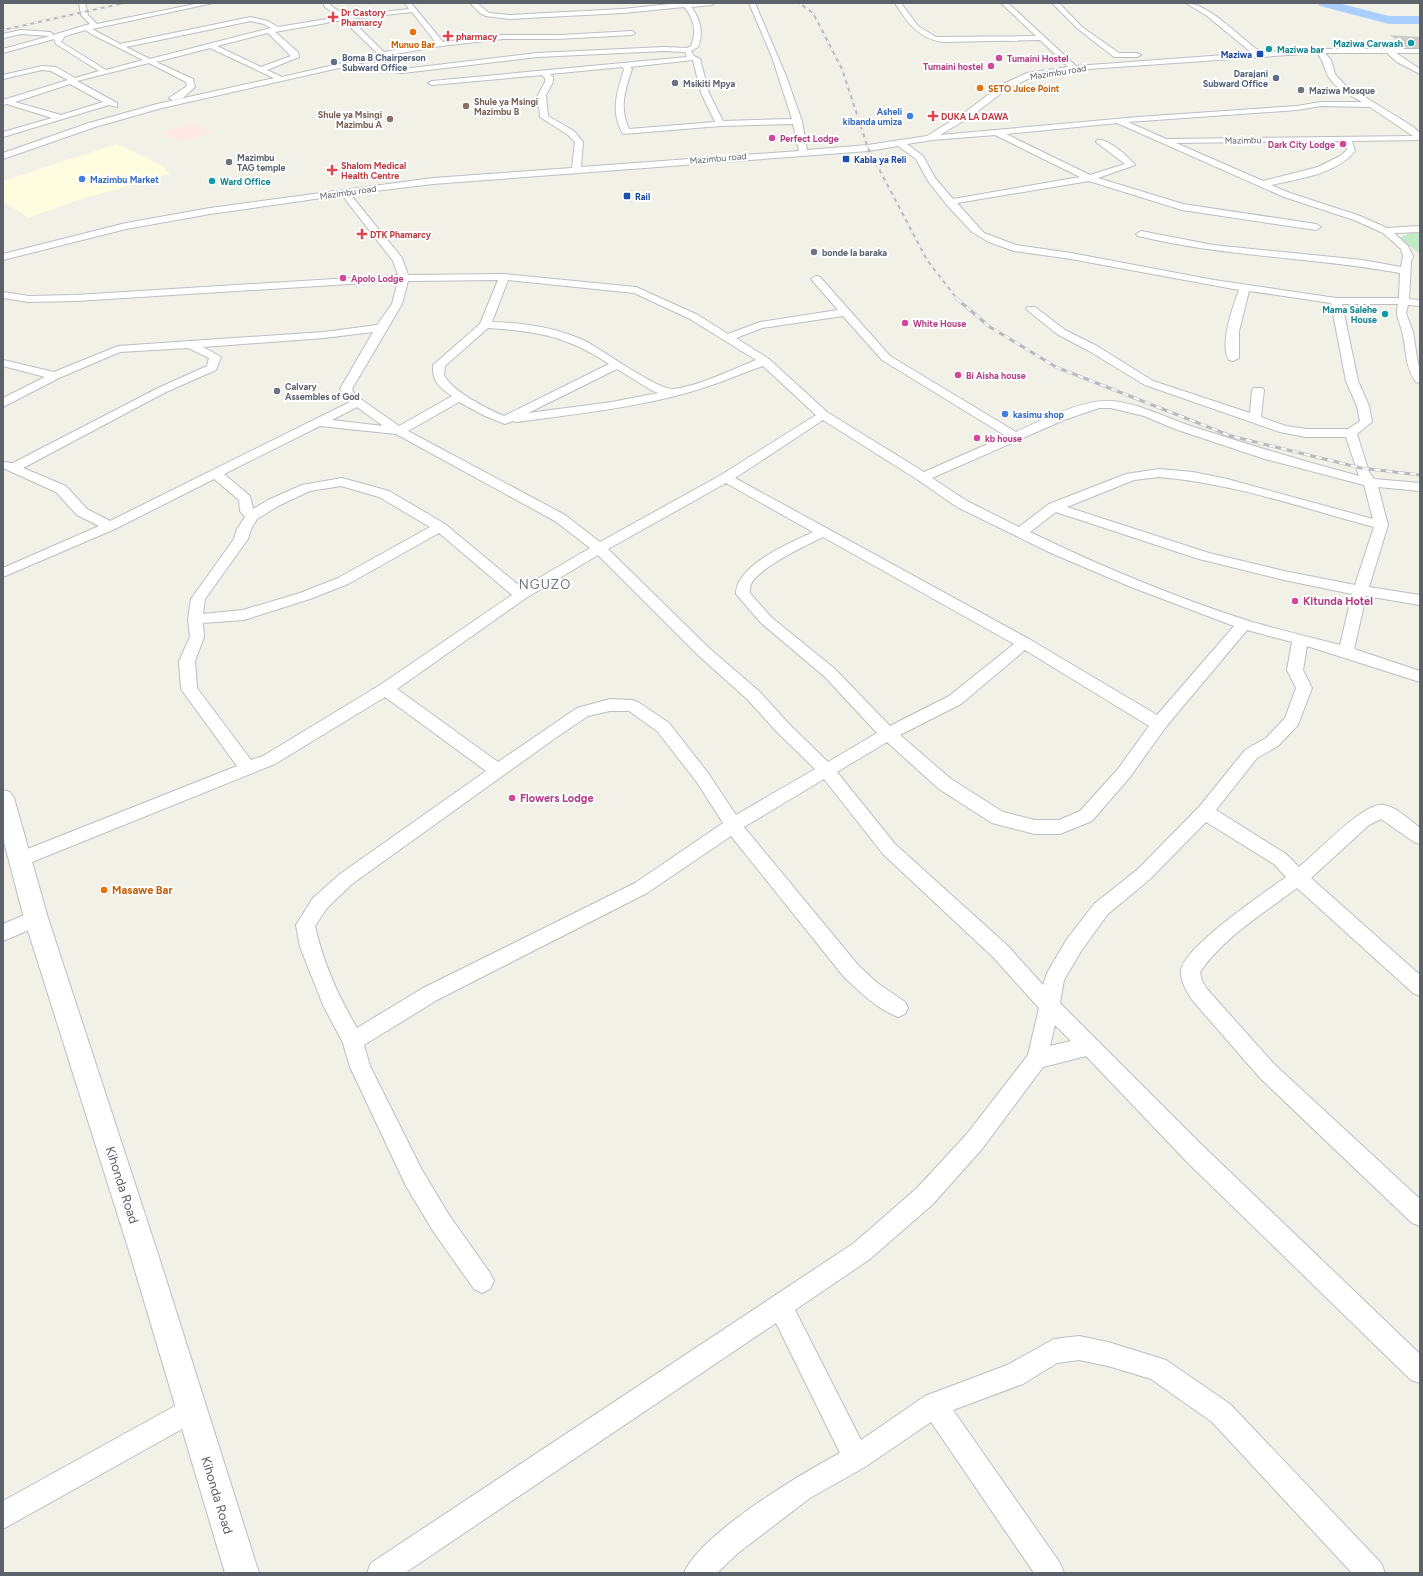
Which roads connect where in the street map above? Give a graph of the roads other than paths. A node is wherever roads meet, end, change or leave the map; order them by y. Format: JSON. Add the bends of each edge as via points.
{"nodes":[{"id":1,"x":82,"y":3,"type":"edge"},
{"id":2,"x":209,"y":3,"type":"edge"},
{"id":3,"x":329,"y":3,"type":"edge"},
{"id":4,"x":473,"y":3,"type":"edge"},
{"id":5,"x":712,"y":3,"type":"edge"},
{"id":6,"x":752,"y":3,"type":"edge"},
{"id":7,"x":898,"y":3,"type":"edge"},
{"id":8,"x":1004,"y":3,"type":"edge"},
{"id":9,"x":1055,"y":3,"type":"edge"},
{"id":10,"x":1189,"y":3,"type":"edge"},
{"id":11,"x":421,"y":4,"type":"edge"},
{"id":12,"x":603,"y":4,"type":"dead end"},
{"id":13,"x":683,"y":4,"type":"edge"},
{"id":14,"x":411,"y":6,"type":"edge"},
{"id":15,"x":548,"y":14,"type":"junction"},
{"id":16,"x":345,"y":18,"type":"junction"},
{"id":17,"x":626,"y":18,"type":"junction"},
{"id":18,"x":87,"y":28,"type":"junction"},
{"id":19,"x":273,"y":30,"type":"junction"},
{"id":20,"x":62,"y":35,"type":"junction"},
{"id":21,"x":3,"y":36,"type":"edge"},
{"id":22,"x":557,"y":36,"type":"junction"},
{"id":23,"x":1042,"y":38,"type":"junction"},
{"id":24,"x":635,"y":42,"type":"junction"},
{"id":25,"x":441,"y":44,"type":"junction"},
{"id":26,"x":118,"y":46,"type":"junction"},
{"id":27,"x":211,"y":46,"type":"junction"},
{"id":28,"x":687,"y":50,"type":"junction"},
{"id":29,"x":3,"y":51,"type":"edge"},
{"id":30,"x":1319,"y":51,"type":"junction"},
{"id":31,"x":1389,"y":51,"type":"junction"},
{"id":32,"x":1420,"y":51,"type":"edge"},
{"id":33,"x":1256,"y":52,"type":"junction"},
{"id":34,"x":574,"y":53,"type":"junction"},
{"id":35,"x":379,"y":56,"type":"junction"},
{"id":36,"x":696,"y":59,"type":"junction"},
{"id":37,"x":151,"y":60,"type":"junction"},
{"id":38,"x":626,"y":66,"type":"junction"},
{"id":39,"x":1074,"y":68,"type":"junction"},
{"id":40,"x":262,"y":69,"type":"junction"},
{"id":41,"x":105,"y":72,"type":"junction"},
{"id":42,"x":1420,"y":72,"type":"edge"},
{"id":43,"x":544,"y":73,"type":"junction"},
{"id":44,"x":3,"y":77,"type":"edge"},
{"id":45,"x":281,"y":79,"type":"junction"},
{"id":46,"x":74,"y":81,"type":"junction"},
{"id":47,"x":432,"y":84,"type":"dead end"},
{"id":48,"x":991,"y":85,"type":"dead end"},
{"id":49,"x":1004,"y":87,"type":"junction"},
{"id":50,"x":180,"y":99,"type":"junction"},
{"id":51,"x":5,"y":103,"type":"edge"},
{"id":52,"x":109,"y":103,"type":"junction"},
{"id":53,"x":134,"y":104,"type":"dead end"},
{"id":54,"x":160,"y":104,"type":"junction"},
{"id":55,"x":124,"y":105,"type":"dead end"},
{"id":56,"x":1371,"y":105,"type":"junction"},
{"id":57,"x":59,"y":117,"type":"junction"},
{"id":58,"x":798,"y":120,"type":"junction"},
{"id":59,"x":1118,"y":121,"type":"junction"},
{"id":60,"x":720,"y":124,"type":"junction"},
{"id":61,"x":998,"y":133,"type":"junction"},
{"id":62,"x":3,"y":136,"type":"edge"},
{"id":63,"x":1420,"y":137,"type":"edge"},
{"id":64,"x":930,"y":138,"type":"junction"},
{"id":65,"x":1347,"y":139,"type":"junction"},
{"id":66,"x":1161,"y":141,"type":"junction"},
{"id":67,"x":1100,"y":142,"type":"dead end"},
{"id":68,"x":900,"y":143,"type":"junction"},
{"id":69,"x":803,"y":152,"type":"junction"},
{"id":70,"x":3,"y":156,"type":"edge"},
{"id":71,"x":576,"y":169,"type":"junction"},
{"id":72,"x":1089,"y":178,"type":"junction"},
{"id":73,"x":1260,"y":184,"type":"junction"},
{"id":74,"x":344,"y":192,"type":"junction"},
{"id":75,"x":949,"y":202,"type":"junction"},
{"id":76,"x":1316,"y":227,"type":"dead end"},
{"id":77,"x":1420,"y":229,"type":"edge"},
{"id":78,"x":1386,"y":231,"type":"junction"},
{"id":79,"x":1141,"y":234,"type":"dead end"},
{"id":80,"x":3,"y":257,"type":"edge"},
{"id":81,"x":1405,"y":271,"type":"junction"},
{"id":82,"x":504,"y":277,"type":"junction"},
{"id":83,"x":404,"y":278,"type":"junction"},
{"id":84,"x":816,"y":279,"type":"dead end"},
{"id":85,"x":1245,"y":288,"type":"junction"},
{"id":86,"x":3,"y":295,"type":"edge"},
{"id":87,"x":1336,"y":301,"type":"junction"},
{"id":88,"x":1404,"y":301,"type":"junction"},
{"id":89,"x":1420,"y":303,"type":"edge"},
{"id":90,"x":1031,"y":309,"type":"dead end"},
{"id":91,"x":846,"y":312,"type":"junction"},
{"id":92,"x":485,"y":325,"type":"junction"},
{"id":93,"x":381,"y":328,"type":"junction"},
{"id":94,"x":727,"y":338,"type":"junction"},
{"id":95,"x":188,"y":343,"type":"junction"},
{"id":96,"x":1415,"y":345,"type":"edge"},
{"id":97,"x":1233,"y":358,"type":"dead end"},
{"id":98,"x":765,"y":361,"type":"junction"},
{"id":99,"x":3,"y":363,"type":"edge"},
{"id":100,"x":617,"y":364,"type":"junction"},
{"id":101,"x":56,"y":376,"type":"junction"},
{"id":102,"x":1420,"y":380,"type":"edge"},
{"id":103,"x":346,"y":389,"type":"junction"},
{"id":104,"x":1258,"y":390,"type":"dead end"},
{"id":105,"x":672,"y":393,"type":"junction"},
{"id":106,"x":460,"y":396,"type":"junction"},
{"id":107,"x":358,"y":402,"type":"junction"},
{"id":108,"x":3,"y":403,"type":"edge"},
{"id":109,"x":823,"y":415,"type":"junction"},
{"id":110,"x":505,"y":420,"type":"junction"},
{"id":111,"x":1255,"y":420,"type":"junction"},
{"id":112,"x":318,"y":422,"type":"junction"},
{"id":113,"x":399,"y":431,"type":"junction"},
{"id":114,"x":1350,"y":433,"type":"junction"},
{"id":115,"x":1014,"y":436,"type":"junction"},
{"id":116,"x":8,"y":466,"type":"edge"},
{"id":117,"x":215,"y":473,"type":"junction"},
{"id":118,"x":726,"y":478,"type":"junction"},
{"id":119,"x":923,"y":478,"type":"junction"},
{"id":120,"x":1370,"y":483,"type":"junction"},
{"id":121,"x":1420,"y":487,"type":"edge"},
{"id":122,"x":1054,"y":507,"type":"junction"},
{"id":123,"x":252,"y":516,"type":"junction"},
{"id":124,"x":1381,"y":525,"type":"junction"},
{"id":125,"x":110,"y":526,"type":"junction"},
{"id":126,"x":440,"y":527,"type":"junction"},
{"id":127,"x":823,"y":532,"type":"junction"},
{"id":128,"x":1021,"y":532,"type":"junction"},
{"id":129,"x":598,"y":549,"type":"junction"},
{"id":130,"x":3,"y":573,"type":"edge"},
{"id":131,"x":1360,"y":592,"type":"junction"},
{"id":132,"x":521,"y":595,"type":"junction"},
{"id":133,"x":1420,"y":600,"type":"edge"},
{"id":134,"x":195,"y":619,"type":"junction"},
{"id":135,"x":1244,"y":624,"type":"junction"},
{"id":136,"x":1300,"y":640,"type":"junction"},
{"id":137,"x":1024,"y":643,"type":"junction"},
{"id":138,"x":1346,"y":652,"type":"junction"},
{"id":139,"x":1420,"y":677,"type":"edge"},
{"id":140,"x":386,"y":689,"type":"junction"},
{"id":141,"x":1159,"y":724,"type":"junction"},
{"id":142,"x":888,"y":734,"type":"junction"},
{"id":143,"x":248,"y":768,"type":"junction"},
{"id":144,"x":498,"y":771,"type":"junction"},
{"id":145,"x":827,"y":771,"type":"junction"},
{"id":146,"x":3,"y":798,"type":"edge"},
{"id":147,"x":1206,"y":812,"type":"junction"},
{"id":148,"x":733,"y":825,"type":"junction"},
{"id":149,"x":1420,"y":837,"type":"edge"},
{"id":150,"x":21,"y":858,"type":"junction"},
{"id":151,"x":1298,"y":877,"type":"junction"},
{"id":152,"x":36,"y":918,"type":"junction"},
{"id":153,"x":3,"y":933,"type":"edge"},
{"id":154,"x":1420,"y":987,"type":"edge"},
{"id":155,"x":1050,"y":1006,"type":"junction"},
{"id":156,"x":898,"y":1008,"type":"dead end"},
{"id":157,"x":353,"y":1041,"type":"junction"},
{"id":158,"x":1090,"y":1046,"type":"junction"},
{"id":159,"x":1037,"y":1059,"type":"junction"},
{"id":160,"x":1420,"y":1215,"type":"edge"},
{"id":161,"x":482,"y":1281,"type":"dead end"},
{"id":162,"x":780,"y":1306,"type":"junction"},
{"id":163,"x":1420,"y":1371,"type":"edge"},
{"id":164,"x":934,"y":1405,"type":"junction"},
{"id":165,"x":191,"y":1410,"type":"junction"},
{"id":166,"x":856,"y":1458,"type":"junction"},
{"id":167,"x":3,"y":1516,"type":"edge"},
{"id":168,"x":242,"y":1573,"type":"edge"},
{"id":169,"x":381,"y":1573,"type":"edge"},
{"id":170,"x":698,"y":1573,"type":"edge"},
{"id":171,"x":1050,"y":1573,"type":"edge"},
{"id":172,"x":1371,"y":1573,"type":"edge"}],
"edges":[{"from":1,"to":18,"type":"street","via":[[84,16],[94,24]]},
{"from":2,"to":18,"type":"street"},
{"from":3,"to":16,"type":"street","via":[[327,6]]},
{"from":4,"to":15,"type":"street","via":[[482,12],[494,16]]},
{"from":5,"to":13,"type":"street"},
{"from":6,"to":58,"type":"street"},
{"from":7,"to":23,"type":"street","via":[[909,20],[929,38]]},
{"from":8,"to":23,"type":"street"},
{"from":9,"to":33,"type":"street","via":[[1080,28],[1121,56]]},
{"from":10,"to":33,"type":"street","via":[[1209,15]]},
{"from":11,"to":14,"type":"street"},
{"from":12,"to":17,"type":"street"},
{"from":13,"to":17,"type":"street"},
{"from":13,"to":28,"type":"street","via":[[695,17],[696,25],[696,44]]},
{"from":14,"to":16,"type":"street"},
{"from":14,"to":25,"type":"street"},
{"from":15,"to":17,"type":"street"},
{"from":15,"to":22,"type":"street"},
{"from":16,"to":19,"type":"street"},
{"from":16,"to":35,"type":"street"},
{"from":17,"to":24,"type":"street"},
{"from":18,"to":20,"type":"street"},
{"from":18,"to":26,"type":"street"},
{"from":19,"to":26,"type":"street","via":[[266,22],[251,18]]},
{"from":19,"to":27,"type":"street"},
{"from":19,"to":40,"type":"street","via":[[295,57]]},
{"from":20,"to":21,"type":"street","via":[[21,32]]},
{"from":20,"to":29,"type":"street"},
{"from":20,"to":41,"type":"street","via":[[57,40],[58,43]]},
{"from":22,"to":24,"type":"street"},
{"from":22,"to":25,"type":"street"},
{"from":22,"to":34,"type":"street","via":[[564,51]]},
{"from":23,"to":39,"type":"street"},
{"from":24,"to":28,"type":"street"},
{"from":24,"to":34,"type":"street"},
{"from":25,"to":35,"type":"street"},
{"from":26,"to":37,"type":"street"},
{"from":27,"to":37,"type":"street"},
{"from":27,"to":40,"type":"street"},
{"from":28,"to":36,"type":"street","via":[[691,57]]},
{"from":30,"to":31,"type":"street","name":"Mazimbu road"},
{"from":30,"to":33,"type":"street","name":"Mazimbu road"},
{"from":30,"to":56,"type":"street","via":[[1326,60],[1331,75],[1341,86]]},
{"from":31,"to":32,"type":"street","name":"Mazimbu road"},
{"from":31,"to":42,"type":"street"},
{"from":33,"to":39,"type":"street","name":"Mazimbu road"},
{"from":34,"to":35,"type":"street","via":[[403,71],[388,69]]},
{"from":35,"to":45,"type":"street"},
{"from":36,"to":38,"type":"street"},
{"from":36,"to":60,"type":"street","via":[[703,87]]},
{"from":37,"to":41,"type":"street"},
{"from":37,"to":50,"type":"street","via":[[190,81],[191,87]]},
{"from":38,"to":43,"type":"street"},
{"from":38,"to":60,"type":"street","via":[[628,69],[619,102],[619,118],[626,132]]},
{"from":39,"to":49,"type":"street","name":"Mazimbu road","via":[[1030,75]]},
{"from":40,"to":45,"type":"street"},
{"from":41,"to":46,"type":"street"},
{"from":43,"to":47,"type":"street"},
{"from":43,"to":71,"type":"street","via":[[549,77],[542,95],[544,117],[571,133],[579,142]]},
{"from":44,"to":46,"type":"street","via":[[42,68],[53,69]]},
{"from":45,"to":50,"type":"street"},
{"from":46,"to":51,"type":"street"},
{"from":46,"to":52,"type":"street"},
{"from":48,"to":49,"type":"street"},
{"from":49,"to":64,"type":"street","name":"Mazimbu road","via":[[967,115]]},
{"from":50,"to":54,"type":"street"},
{"from":51,"to":57,"type":"street"},
{"from":52,"to":55,"type":"street"},
{"from":52,"to":57,"type":"street"},
{"from":53,"to":54,"type":"street"},
{"from":54,"to":70,"type":"street"},
{"from":56,"to":59,"type":"street","via":[[1321,104]]},
{"from":56,"to":63,"type":"street"},
{"from":57,"to":62,"type":"street"},
{"from":58,"to":60,"type":"street"},
{"from":58,"to":69,"type":"street"},
{"from":59,"to":61,"type":"street"},
{"from":59,"to":66,"type":"street"},
{"from":61,"to":64,"type":"street"},
{"from":61,"to":72,"type":"street"},
{"from":63,"to":65,"type":"street","name":"Mazimbu"},
{"from":64,"to":68,"type":"street","name":"Mazimbu road"},
{"from":65,"to":66,"type":"street","name":"Mazimbu"},
{"from":65,"to":73,"type":"street","via":[[1351,151],[1346,156],[1313,172]]},
{"from":66,"to":73,"type":"street"},
{"from":67,"to":72,"type":"street","via":[[1131,166]]},
{"from":68,"to":69,"type":"street","name":"Mazimbu road","via":[[868,148]]},
{"from":68,"to":75,"type":"street","via":[[920,158],[931,179]]},
{"from":69,"to":71,"type":"street","name":"Mazimbu road"},
{"from":71,"to":74,"type":"street","name":"Mazimbu road","via":[[433,181]]},
{"from":72,"to":75,"type":"street"},
{"from":72,"to":76,"type":"street","via":[[1189,209]]},
{"from":73,"to":78,"type":"street","via":[[1309,204],[1357,218]]},
{"from":74,"to":80,"type":"street","name":"Mazimbu road","via":[[126,226]]},
{"from":74,"to":83,"type":"street","via":[[398,260]]},
{"from":75,"to":85,"type":"street","via":[[980,235],[1005,246]]},
{"from":77,"to":78,"type":"street"},
{"from":78,"to":81,"type":"street","via":[[1405,248],[1408,256]]},
{"from":79,"to":81,"type":"street","via":[[1213,248],[1362,263]]},
{"from":81,"to":88,"type":"street"},
{"from":82,"to":83,"type":"street"},
{"from":82,"to":92,"type":"street"},
{"from":82,"to":94,"type":"street","via":[[636,290],[694,318]]},
{"from":83,"to":86,"type":"street","via":[[76,298],[28,299]]},
{"from":83,"to":93,"type":"street","via":[[397,304]]},
{"from":84,"to":91,"type":"street"},
{"from":85,"to":87,"type":"street"},
{"from":85,"to":97,"type":"street","via":[[1232,330]]},
{"from":87,"to":88,"type":"street"},
{"from":87,"to":114,"type":"street","via":[[1352,381],[1363,406],[1366,422]]},
{"from":88,"to":89,"type":"street"},
{"from":88,"to":96,"type":"street","via":[[1401,313]]},
{"from":90,"to":111,"type":"street","via":[[1048,323],[1133,375]]},
{"from":91,"to":94,"type":"street","via":[[760,325]]},
{"from":91,"to":115,"type":"street","via":[[886,358]]},
{"from":92,"to":100,"type":"street","via":[[538,329],[569,338],[598,351]]},
{"from":92,"to":106,"type":"street","via":[[439,365],[438,375],[444,385]]},
{"from":93,"to":95,"type":"street","via":[[324,335]]},
{"from":93,"to":103,"type":"street"},
{"from":94,"to":98,"type":"street"},
{"from":95,"to":101,"type":"street","via":[[118,349]]},
{"from":95,"to":116,"type":"street","via":[[214,357],[212,368]]},
{"from":96,"to":102,"type":"street","via":[[1412,364]]},
{"from":98,"to":105,"type":"street","via":[[705,384]]},
{"from":98,"to":109,"type":"street"},
{"from":99,"to":101,"type":"street"},
{"from":100,"to":105,"type":"street","via":[[655,388]]},
{"from":100,"to":110,"type":"street"},
{"from":101,"to":108,"type":"street"},
{"from":103,"to":107,"type":"street"},
{"from":103,"to":112,"type":"street"},
{"from":104,"to":111,"type":"street"},
{"from":105,"to":110,"type":"street","via":[[612,406]]},
{"from":106,"to":110,"type":"street","via":[[484,412]]},
{"from":106,"to":113,"type":"street"},
{"from":107,"to":112,"type":"street"},
{"from":107,"to":113,"type":"street"},
{"from":109,"to":118,"type":"street"},
{"from":109,"to":119,"type":"street"},
{"from":111,"to":114,"type":"street","via":[[1306,433]]},
{"from":112,"to":113,"type":"street"},
{"from":112,"to":117,"type":"street"},
{"from":113,"to":129,"type":"street","via":[[560,518],[588,538]]},
{"from":114,"to":120,"type":"street","via":[[1363,472]]},
{"from":115,"to":119,"type":"street"},
{"from":115,"to":120,"type":"street","via":[[1081,410],[1111,404],[1148,413],[1269,456]]},
{"from":116,"to":125,"type":"street","via":[[61,489],[82,512]]},
{"from":117,"to":123,"type":"street","via":[[245,498],[246,511]]},
{"from":117,"to":125,"type":"street"},
{"from":118,"to":127,"type":"street"},
{"from":118,"to":129,"type":"street"},
{"from":119,"to":128,"type":"street","via":[[962,504]]},
{"from":120,"to":121,"type":"street"},
{"from":120,"to":124,"type":"street"},
{"from":122,"to":124,"type":"street","via":[[1131,477],[1159,473],[1227,483]]},
{"from":122,"to":128,"type":"street"},
{"from":122,"to":131,"type":"street","via":[[1204,556]]},
{"from":123,"to":126,"type":"street","via":[[273,503],[307,488],[342,482],[384,494]]},
{"from":123,"to":134,"type":"street","via":[[241,539],[198,599]]},
{"from":124,"to":131,"type":"street"},
{"from":125,"to":130,"type":"street"},
{"from":126,"to":132,"type":"street"},
{"from":126,"to":134,"type":"street","via":[[343,581],[305,596],[244,615]]},
{"from":127,"to":137,"type":"street"},
{"from":127,"to":142,"type":"street","via":[[786,551],[752,574],[744,584],[743,594],[766,620],[830,673]]},
{"from":128,"to":135,"type":"street","via":[[1058,552]]},
{"from":129,"to":132,"type":"street"},
{"from":129,"to":145,"type":"street","via":[[704,652],[754,696]]},
{"from":131,"to":133,"type":"street"},
{"from":131,"to":138,"type":"street"},
{"from":132,"to":140,"type":"street"},
{"from":134,"to":143,"type":"street","via":[[197,637],[187,661],[190,689]]},
{"from":135,"to":136,"type":"street"},
{"from":135,"to":141,"type":"street"},
{"from":136,"to":138,"type":"street"},
{"from":136,"to":147,"type":"street","via":[[1295,670],[1304,688],[1292,721],[1272,742],[1251,754]]},
{"from":137,"to":141,"type":"street"},
{"from":137,"to":142,"type":"street","via":[[955,700]]},
{"from":138,"to":139,"type":"street"},
{"from":140,"to":143,"type":"street","via":[[300,743]]},
{"from":140,"to":144,"type":"street"},
{"from":141,"to":142,"type":"street","via":[[1124,773],[1086,816],[1060,827],[1035,827],[998,818],[945,784]]},
{"from":142,"to":145,"type":"street"},
{"from":143,"to":150,"type":"street"},
{"from":144,"to":148,"type":"street","via":[[583,712],[610,705],[632,706],[663,727],[702,777]]},
{"from":144,"to":157,"type":"street","via":[[346,879],[320,903],[305,925],[318,970],[333,1005]]},
{"from":145,"to":148,"type":"street"},
{"from":145,"to":155,"type":"street","via":[[889,849],[1001,952]]},
{"from":146,"to":150,"type":"street","name":"Kihonda Road"},
{"from":147,"to":151,"type":"street","via":[[1280,859]]},
{"from":147,"to":155,"type":"street","via":[[1144,874],[1101,909],[1074,945],[1054,979]]},
{"from":148,"to":156,"type":"street","via":[[851,971],[869,988]]},
{"from":148,"to":157,"type":"street","via":[[709,844],[640,888],[430,994]]},
{"from":149,"to":151,"type":"street","via":[[1382,811],[1363,820]]},
{"from":150,"to":152,"type":"street","name":"Kihonda Road"},
{"from":151,"to":154,"type":"street"},
{"from":151,"to":160,"type":"street","via":[[1212,944],[1191,968],[1192,981],[1200,995],[1267,1071]]},
{"from":152,"to":153,"type":"street"},
{"from":152,"to":165,"type":"street","name":"Kihonda Road","via":[[144,1254]]},
{"from":155,"to":158,"type":"street"},
{"from":155,"to":159,"type":"street"},
{"from":157,"to":161,"type":"street","via":[[360,1067],[414,1178],[441,1223]]},
{"from":158,"to":159,"type":"street"},
{"from":158,"to":163,"type":"street","via":[[1195,1154]]},
{"from":159,"to":162,"type":"street","via":[[974,1142],[925,1196],[862,1251]]},
{"from":162,"to":166,"type":"street"},
{"from":162,"to":169,"type":"street"},
{"from":164,"to":166,"type":"street"},
{"from":164,"to":171,"type":"street"},
{"from":164,"to":172,"type":"street","via":[[1014,1375],[1054,1352],[1079,1348],[1157,1369],[1221,1413]]},
{"from":165,"to":167,"type":"street"},
{"from":165,"to":168,"type":"street","name":"Kihonda Road"},
{"from":166,"to":170,"type":"street","via":[[801,1488],[728,1543]]}]}
